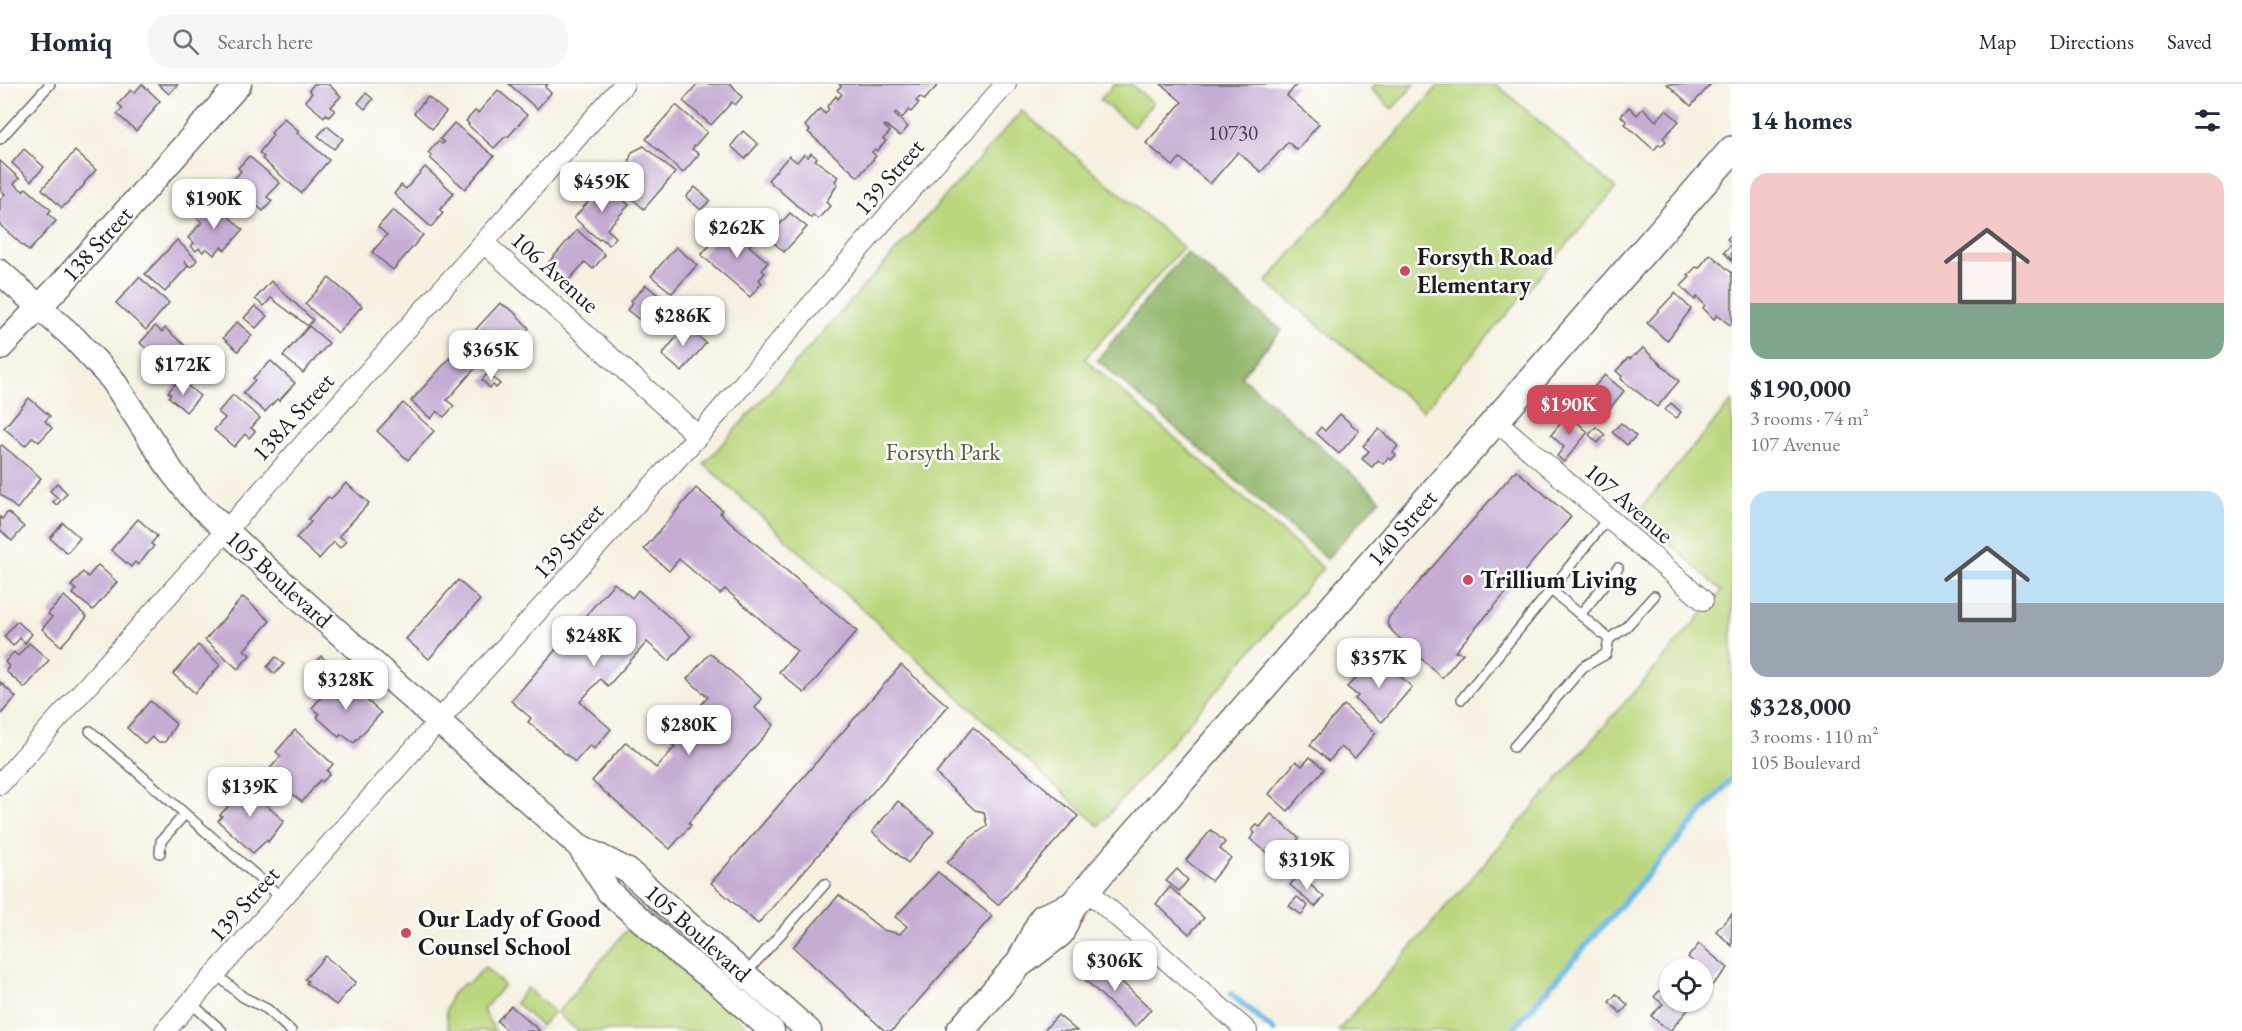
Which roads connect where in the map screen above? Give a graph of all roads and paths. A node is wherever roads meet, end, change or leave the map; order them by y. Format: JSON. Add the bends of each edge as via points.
{"nodes":[{"id":1,"x":50,"y":84,"type":"edge"},
{"id":2,"x":239,"y":84,"type":"edge"},
{"id":3,"x":624,"y":84,"type":"edge"},
{"id":4,"x":1006,"y":84,"type":"edge"},
{"id":5,"x":0,"y":139,"type":"edge"},
{"id":6,"x":1732,"y":150,"type":"edge"},
{"id":7,"x":484,"y":243,"type":"junction"},
{"id":8,"x":0,"y":272,"type":"edge"},
{"id":9,"x":39,"y":306,"type":"junction"},
{"id":10,"x":0,"y":348,"type":"edge"},
{"id":11,"x":1495,"y":420,"type":"junction"},
{"id":12,"x":698,"y":436,"type":"junction"},
{"id":13,"x":1608,"y":518,"type":"junction"},
{"id":14,"x":225,"y":530,"type":"junction"},
{"id":15,"x":1618,"y":568,"type":"dead end"},
{"id":16,"x":1551,"y":590,"type":"junction"},
{"id":17,"x":1653,"y":596,"type":"dead end"},
{"id":18,"x":1703,"y":600,"type":"dead end"},
{"id":19,"x":1580,"y":615,"type":"junction"},
{"id":20,"x":1609,"y":639,"type":"junction"},
{"id":21,"x":1462,"y":699,"type":"dead end"},
{"id":22,"x":439,"y":720,"type":"junction"},
{"id":23,"x":90,"y":731,"type":"dead end"},
{"id":24,"x":1514,"y":747,"type":"dead end"},
{"id":25,"x":0,"y":784,"type":"edge"},
{"id":26,"x":185,"y":814,"type":"junction"},
{"id":27,"x":579,"y":846,"type":"junction"},
{"id":28,"x":160,"y":853,"type":"dead end"},
{"id":29,"x":825,"y":884,"type":"dead end"},
{"id":30,"x":1079,"y":898,"type":"junction"},
{"id":31,"x":283,"y":899,"type":"junction"},
{"id":32,"x":216,"y":974,"type":"junction"},
{"id":33,"x":745,"y":974,"type":"junction"},
{"id":34,"x":190,"y":1002,"type":"junction"},
{"id":35,"x":165,"y":1031,"type":"edge"},
{"id":36,"x":222,"y":1031,"type":"edge"},
{"id":37,"x":291,"y":1031,"type":"edge"},
{"id":38,"x":772,"y":1031,"type":"edge"},
{"id":39,"x":809,"y":1031,"type":"edge"},
{"id":40,"x":960,"y":1031,"type":"edge"},
{"id":41,"x":1247,"y":1031,"type":"edge"}],
"edges":[{"from":1,"to":5,"type":"lane"},
{"from":2,"to":9,"type":"street","name":"138 Street"},
{"from":3,"to":7,"type":"street","name":"138A Street"},
{"from":4,"to":12,"type":"street","name":"139 Street"},
{"from":6,"to":11,"type":"main road","name":"140 Street"},
{"from":7,"to":12,"type":"street","name":"106 Avenue"},
{"from":7,"to":14,"type":"street","name":"138A Street"},
{"from":8,"to":9,"type":"street","name":"105 Boulevard"},
{"from":9,"to":10,"type":"street","name":"138 Street"},
{"from":9,"to":14,"type":"street","name":"105 Boulevard","via":[[112,379],[172,472],[194,501]]},
{"from":11,"to":13,"type":"street","name":"107 Avenue"},
{"from":11,"to":30,"type":"main road","name":"140 Street"},
{"from":12,"to":22,"type":"street","name":"139 Street"},
{"from":13,"to":16,"type":"lane"},
{"from":13,"to":18,"type":"street","name":"107 Avenue"},
{"from":14,"to":22,"type":"street","name":"105 Boulevard"},
{"from":14,"to":25,"type":"street","name":"138A Street"},
{"from":15,"to":19,"type":"lane"},
{"from":16,"to":19,"type":"lane"},
{"from":16,"to":21,"type":"lane"},
{"from":17,"to":20,"type":"lane","via":[[1625,628]]},
{"from":19,"to":20,"type":"lane"},
{"from":20,"to":24,"type":"lane","via":[[1606,654],[1583,667]]},
{"from":22,"to":27,"type":"street","name":"105 Boulevard"},
{"from":22,"to":31,"type":"street","name":"139 Street"},
{"from":23,"to":26,"type":"lane"},
{"from":26,"to":28,"type":"lane","via":[[161,841]]},
{"from":26,"to":31,"type":"lane"},
{"from":27,"to":33,"type":"street","name":"105 Boulevard","via":[[628,872]]},
{"from":27,"to":38,"type":"street","name":"105 Boulevard","via":[[609,892]]},
{"from":29,"to":33,"type":"lane"},
{"from":30,"to":40,"type":"main road","name":"140 Street","via":[[1044,918],[1018,964]]},
{"from":30,"to":41,"type":"street"},
{"from":31,"to":32,"type":"street","name":"139 Street"},
{"from":32,"to":34,"type":"street","name":"139 Street"},
{"from":32,"to":37,"type":"lane"},
{"from":33,"to":39,"type":"street","name":"105 Boulevard"},
{"from":34,"to":35,"type":"street","name":"139 Street"},
{"from":34,"to":36,"type":"lane"}]}
